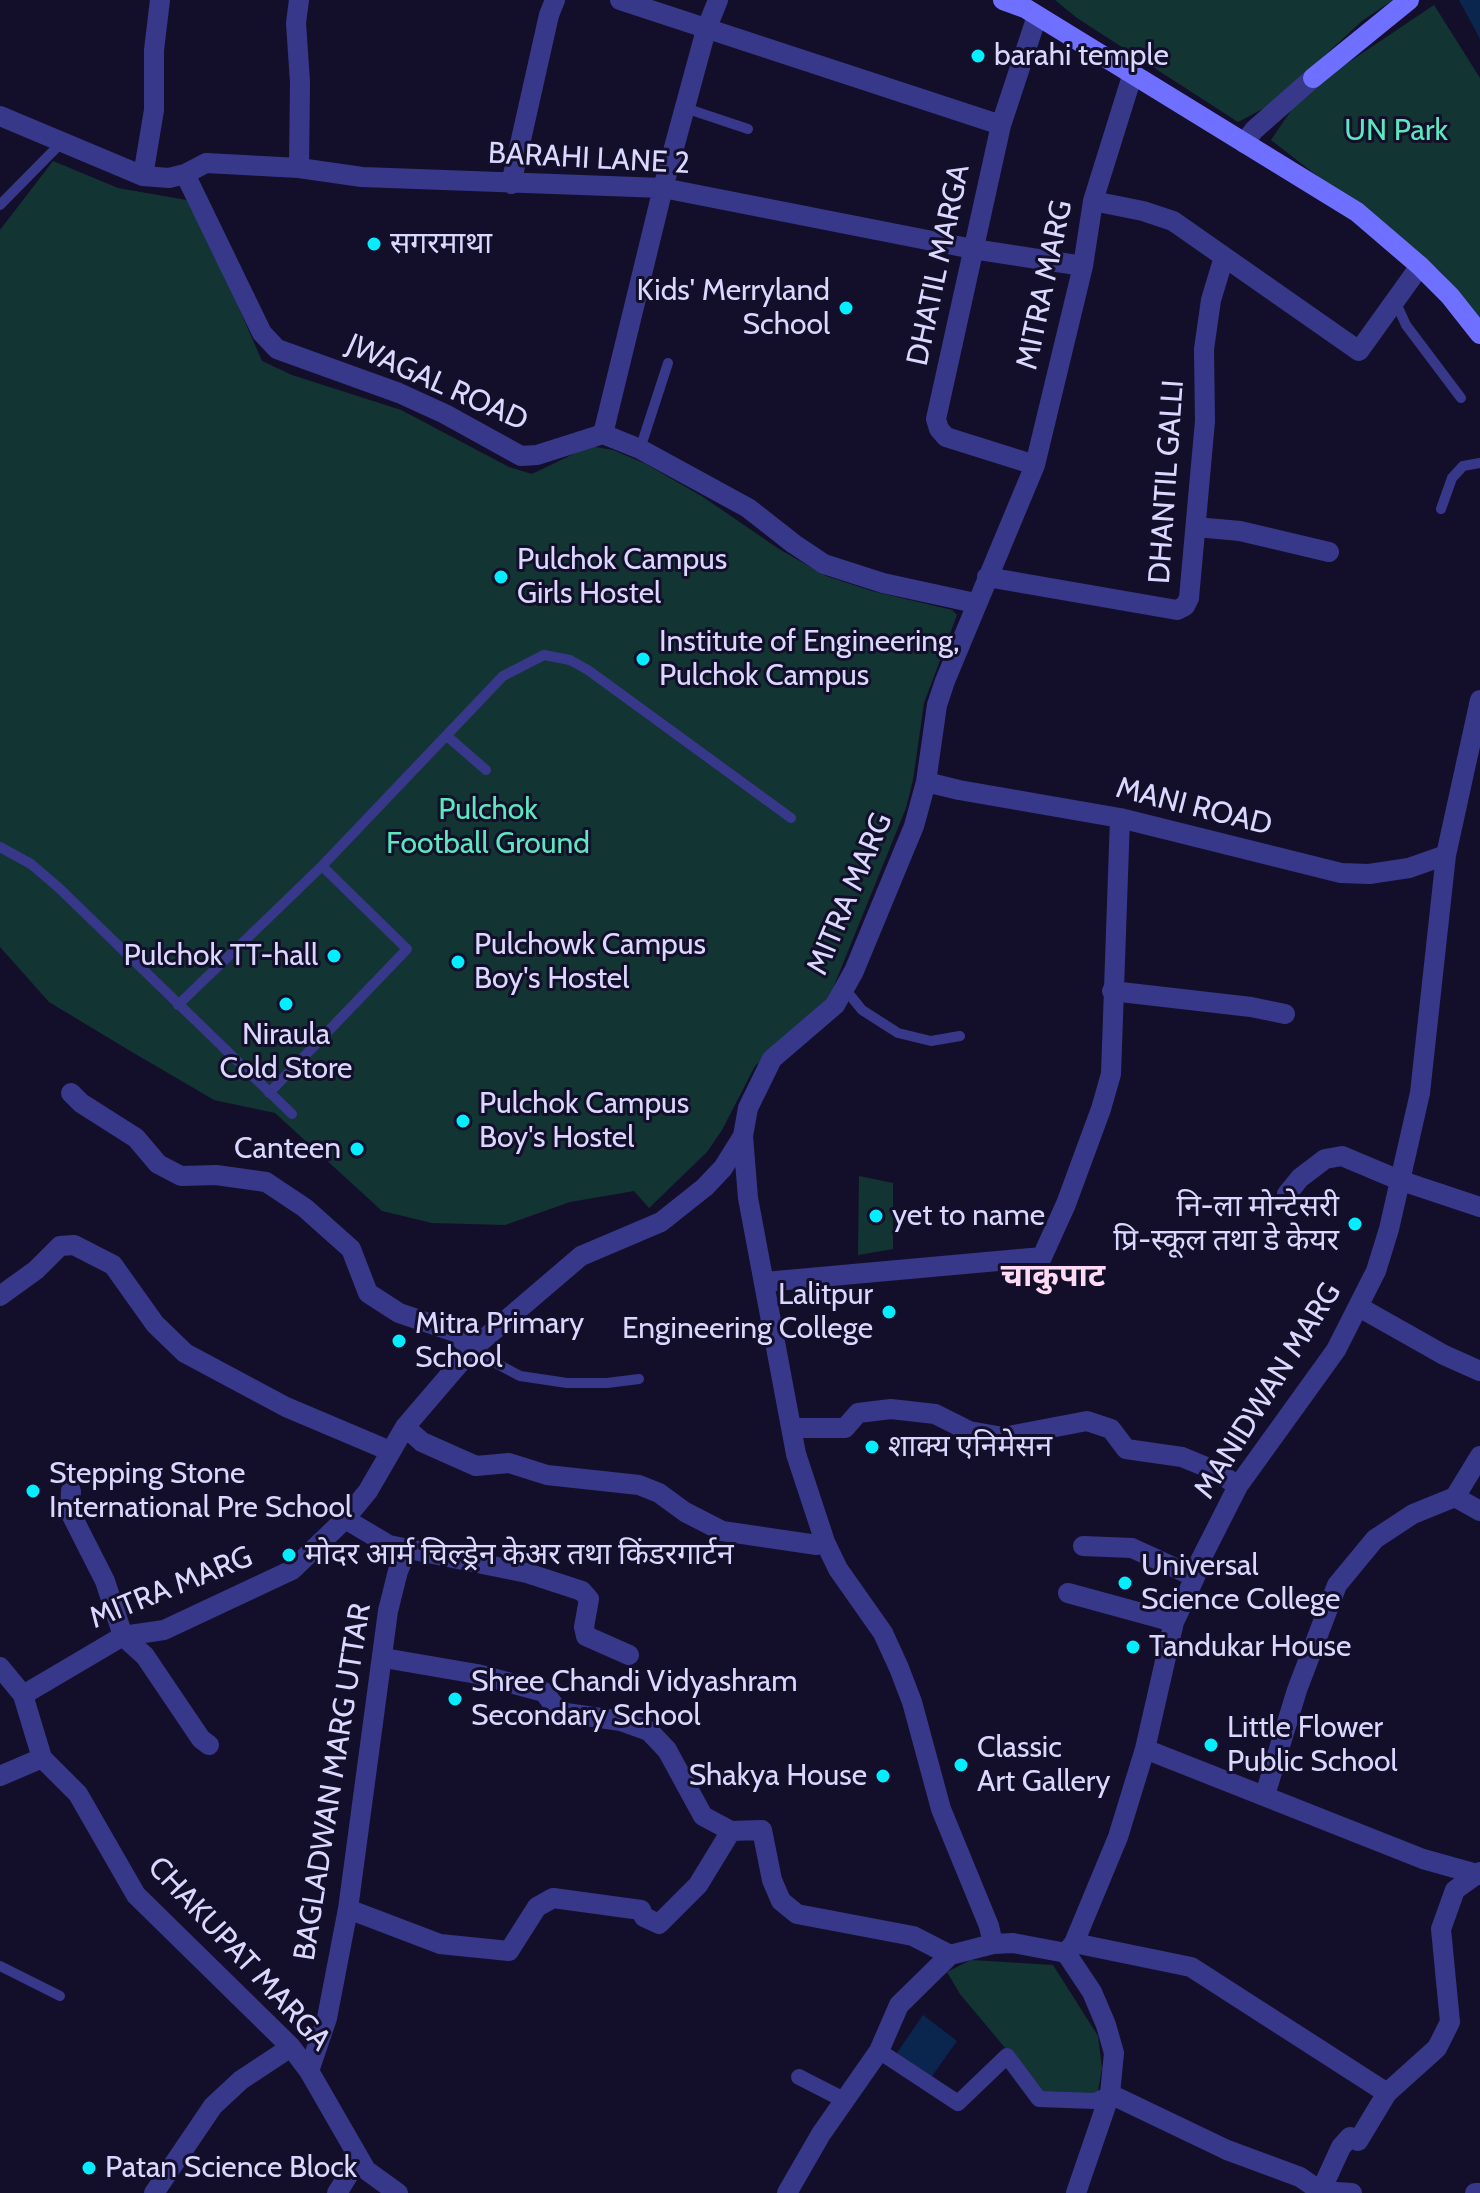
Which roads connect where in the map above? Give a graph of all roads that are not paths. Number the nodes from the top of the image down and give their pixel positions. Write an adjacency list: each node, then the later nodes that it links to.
1 (160, 0): 20 (street)
2 (299, 0): 18 (street)
3 (555, 0): 21 (street)
4 (620, 0): 9 (street)
5 (718, 0): 9 (street)
6 (1003, 0): 8 (main road)
7 (1409, 0): 11 (main road)
8 (1037, 16): 10 (main road); 14 (street, DHATIL MARGA)
9 (706, 30): 12 (street); 14 (street)
10 (1133, 73): 17 (main road); 23 (street, MITRA MARG)
11 (1313, 78): 17 (street)
12 (685, 108): 15 (lane); 22 (street)
13 (0, 116): 16 (street)
14 (1001, 125): 25 (street, DHATIL MARGA)
15 (748, 129)
16 (61, 143): 20 (street); 24 (lane)
17 (1244, 143): 28 (main road)
18 (299, 168): 19 (street, BARAHI LANE 2); 21 (street, BARAHI LANE 2)
19 (185, 174): 20 (street); 33 (street, JWAGAL ROAD)
20 (143, 176)
21 (511, 184): 22 (street, BARAHI LANE 2)
22 (663, 188): 25 (street, BARAHI LANE 2); 33 (street)
23 (1093, 201): 26 (street); 27 (street, MITRA MARG)
24 (0, 205)
25 (973, 249): 27 (street, BARAHI LANE 2); 36 (street, DHATIL MARGA)
26 (1224, 257): 29 (street); 38 (street, DHANTIL GALLI)
27 (1083, 266): 36 (street, MITRA MARG)
28 (1420, 266): 29 (street); 30 (main road)
29 (1396, 303): 32 (lane)
30 (1480, 334)
31 (668, 363): 34 (lane)
32 (1461, 398)
33 (603, 434): 34 (street)
34 (640, 449): 41 (street)
35 (1480, 463): 37 (lane)
36 (1035, 465): 40 (street, MITRA MARG)
37 (1441, 509)
38 (1196, 527): 39 (street); 40 (street, DHANTIL GALLI)
39 (1329, 552)
40 (987, 577): 41 (street, MITRA MARG)
41 (975, 603): 45 (street, MITRA MARG)
42 (1480, 700): 49 (street, MANIDWAN MARG)
43 (447, 736): 44 (lane); 46 (lane); 50 (lane)
44 (486, 770)
45 (926, 782): 47 (street, MANI ROAD); 51 (street, MITRA MARG)
46 (791, 818)
47 (1120, 818): 49 (street, MANI ROAD); 52 (street)
48 (0, 847): 53 (lane)
49 (1446, 855): 60 (street, MANIDWAN MARG)
50 (322, 866): 53 (lane); 57 (lane)
51 (845, 989): 55 (lane); 59 (street, MITRA MARG)
52 (1112, 991): 54 (street); 63 (street)
53 (178, 1005): 57 (lane)
54 (1285, 1014)
55 (960, 1036)
56 (71, 1093): 66 (street)
57 (269, 1093): 58 (lane)
58 (292, 1114)
59 (743, 1136): 63 (street); 66 (street, MITRA MARG)
60 (1399, 1180): 61 (street); 62 (street); 65 (street, MANIDWAN MARG)
61 (1287, 1194)
62 (1480, 1207)
63 (765, 1282): 70 (street)
64 (0, 1296): 71 (street)
65 (1359, 1307): 67 (street); 73 (street, MANIDWAN MARG)
66 (471, 1350): 68 (lane); 69 (street, MITRA MARG)
67 (1480, 1371)
68 (639, 1379)
69 (405, 1427): 71 (street, MITRA MARG); 78 (street)
70 (791, 1428): 73 (street); 78 (street)
71 (390, 1451): 77 (street, MITRA MARG)
72 (1480, 1456): 75 (street)
73 (1238, 1486): 81 (street, MANIDWAN MARG)
74 (71, 1491): 84 (street)
75 (1455, 1497): 76 (street); 93 (street)
76 (1480, 1511)
77 (345, 1519): 80 (street); 84 (street, MITRA MARG)
78 (825, 1542): 97 (street)
79 (1083, 1546): 81 (street)
80 (407, 1550): 85 (street); 86 (street, BAGLADWAN MARG UTTAR)
81 (1195, 1577): 83 (street, MANIDWAN MARG)
82 (1068, 1593): 83 (street)
83 (1174, 1622): 90 (street, MANIDWAN MARG)
84 (123, 1636): 88 (street, MITRA MARG); 89 (street)
85 (629, 1655)
86 (384, 1658): 94 (street); 96 (street, BAGLADWAN MARG UTTAR)
87 (0, 1667): 88 (street, CHAKUPAT MARGA)
88 (23, 1695): 91 (street, CHAKUPAT MARGA)
89 (209, 1745)
90 (1145, 1749): 93 (street); 98 (street, MANIDWAN MARG)
91 (42, 1758): 92 (street); 102 (street, CHAKUPAT MARGA)
92 (0, 1776)
93 (1265, 1795): 95 (street)
94 (731, 1831): 96 (street); 99 (street)
95 (1479, 1873): 106 (street)
96 (348, 1909): 104 (street, BAGLADWAN MARG UTTAR)
97 (993, 1944): 98 (street); 99 (street)
98 (1070, 1948): 106 (street); 107 (street)
99 (950, 1955): 103 (street)
100 (0, 1966): 101 (lane)
101 (60, 1996)
102 (291, 2047): 104 (street, CHAKUPAT MARGA); 111 (street)
103 (879, 2051): 107 (street); 108 (street)
104 (309, 2071): 109 (street, CHAKUPAT MARGA)
105 (799, 2077): 108 (street)
106 (1387, 2093): 110 (street)
107 (1110, 2094): 110 (street); 115 (street)
108 (844, 2100): 114 (street)
109 (359, 2158): 112 (street); 113 (street, CHAKUPAT MARGA)
110 (1320, 2192): 116 (street)
111 (154, 2193)
112 (337, 2193)
113 (398, 2193)
114 (787, 2193)
115 (1076, 2193)
116 (1352, 2193)

